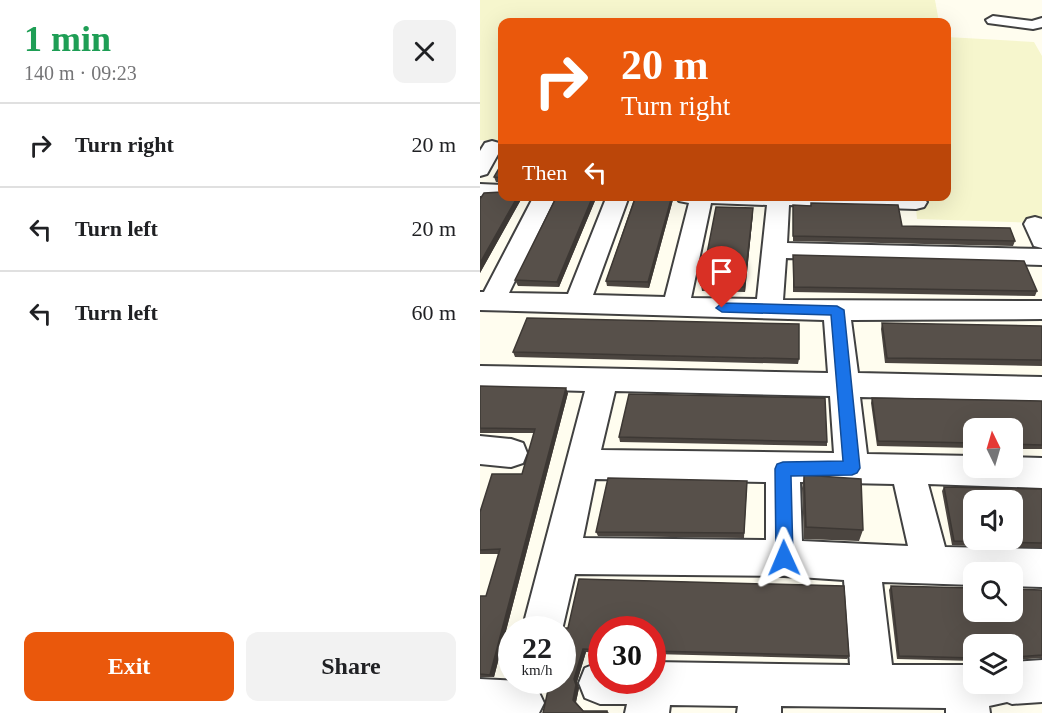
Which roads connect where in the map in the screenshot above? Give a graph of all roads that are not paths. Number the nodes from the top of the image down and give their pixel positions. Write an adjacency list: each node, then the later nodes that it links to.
1 (993, 20): 2 (street)
2 (1041, 27)
3 (491, 148): 4 (street)
4 (480, 170)
5 (480, 190): 6 (street)
6 (498, 191)
7 (542, 201): 15 (street)
8 (616, 201): 16 (street)
9 (700, 201): 17 (street)
10 (779, 201): 13 (street)
11 (882, 201): 12 (street)
12 (916, 202)
13 (774, 250): 14 (street); 18 (street)
14 (1042, 257)
15 (486, 301): 16 (street)
16 (577, 304): 17 (street)
17 (676, 306): 18 (street)
18 (768, 309): 20 (street)
19 (1042, 309): 20 (street)
20 (837, 310): 23 (street)
21 (480, 377): 22 (street)
22 (603, 379): 23 (street); 25 (street)
23 (844, 384): 24 (street); 26 (street)
24 (1042, 389)
25 (581, 464): 28 (street); 30 (street)
26 (852, 468): 27 (street); 28 (street)
27 (907, 468): 29 (street); 33 (street)
28 (783, 469): 31 (street)
29 (1042, 473)
30 (561, 556): 31 (street); 35 (street)
31 (784, 558): 32 (street)
32 (861, 563): 33 (street); 38 (street)
33 (931, 566): 34 (street)
34 (1042, 568)
35 (546, 616)
36 (1042, 681): 37 (street)
37 (1023, 682)
38 (873, 685): 39 (street); 43 (street)
39 (963, 693)
40 (634, 694): 42 (street)
41 (523, 699): 44 (street)
42 (649, 699): 43 (street)
43 (759, 699)
44 (480, 701)

